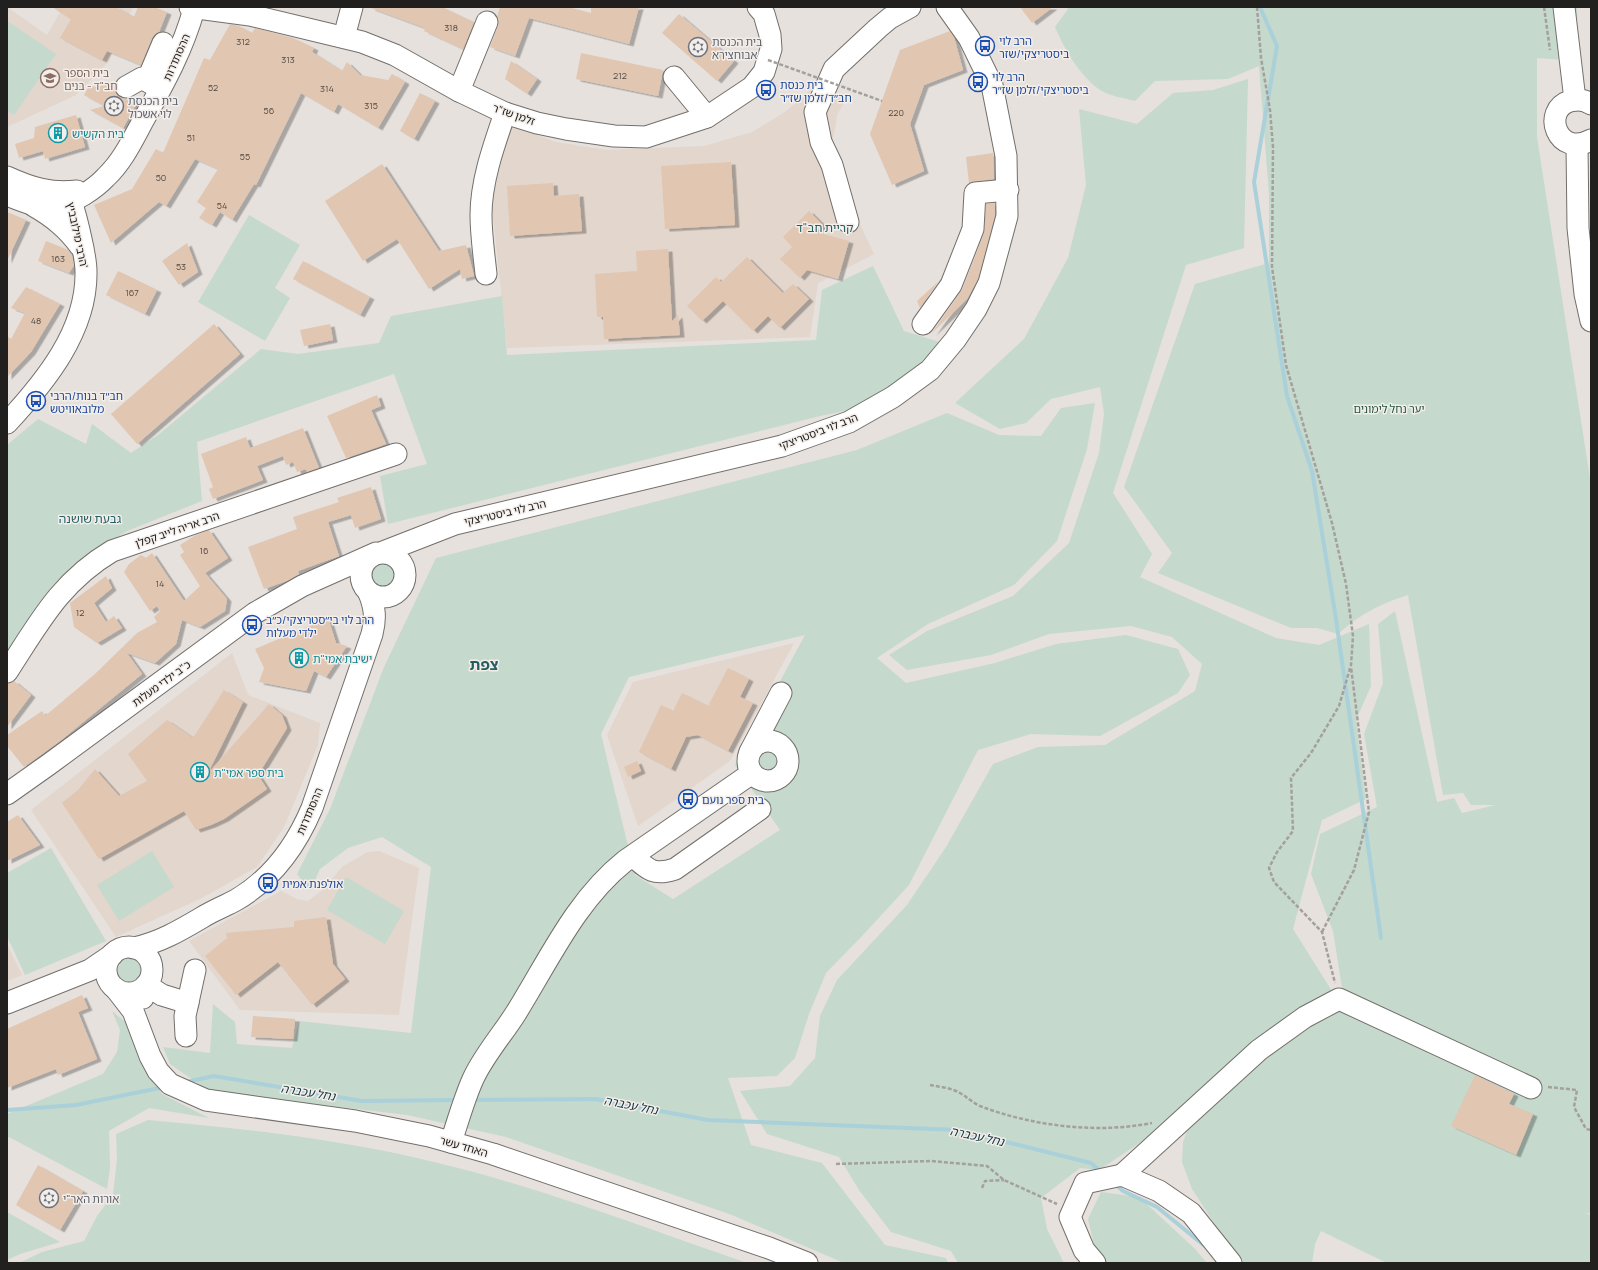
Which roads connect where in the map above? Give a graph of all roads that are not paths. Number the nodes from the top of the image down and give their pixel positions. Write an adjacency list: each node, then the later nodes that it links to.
1 (352, 7): 8 (street)
2 (758, 7): 16 (street, זלמן שז"ר)
3 (910, 7): 23 (street)
4 (947, 7): 19 (street, הרב לוי ביסטריצקי)
5 (1564, 7): 14 (street)
6 (192, 8): 8 (street, זלמן שז"ר); 11 (street, ההסתדרות)
7 (487, 22): 13 (street)
8 (344, 37): 13 (street, זלמן שז"ר)
9 (163, 43): 11 (street)
10 (674, 77): 16 (street)
11 (154, 85): 12 (street); 21 (street, ההסתדרות)
12 (126, 87)
13 (459, 91): 15 (street, זלמן שז"ר)
14 (1583, 102): 17 (street)
15 (505, 114): 16 (street, זלמן שז"ר); 25 (street)
16 (707, 117)
17 (1584, 143): 26 (street)
18 (7, 177): 21 (street)
19 (1008, 190): 27 (street); 30 (street, הרב לוי ביסטריצקי)
20 (7, 195): 22 (street)
21 (69, 196): 22 (street, ההסתדרות); 24 (street, הרבי מילובביץ')
22 (31, 204): 24 (street)
23 (848, 222)
24 (83, 250): 28 (street, הרבי מילובביץ')
25 (486, 274)
26 (1591, 321)
27 (924, 324)
28 (7, 423)
29 (396, 454): 36 (street, הרב אריה לייב קפלן)
30 (448, 526): 31 (street, הרב לוי ביסטריצקי); 33 (street, הרב לוי ביסטריצקי)
31 (379, 553): 32 (street, כ"ב ילדי מעלות); 33 (street); 34 (street)
32 (319, 580): 34 (street, כ"ב ילדי מעלות); 38 (street, כ"ב ילדי מעלות)
33 (401, 586): 34 (street, כ"ב ילדי מעלות); 35 (street, ההסתדרות)
34 (365, 587): 35 (street, ההסתדרות)
35 (369, 642): 41 (street, ההסתדרות)
36 (7, 672)
37 (781, 693): 40 (street)
38 (7, 794)
39 (760, 809): 40 (street)
40 (633, 856): 53 (street)
41 (182, 930): 42 (street, ההסתדרות); 45 (street, ההסתדרות)
42 (134, 948): 43 (street); 45 (street)
43 (112, 955): 46 (street); 47 (street)
44 (196, 970): 49 (street)
45 (149, 977): 47 (street); 49 (street); 50 (street, האחד עשר)
46 (64, 980): 47 (street); 48 (street)
47 (114, 987): 50 (street, האחד עשר)
48 (7, 1003)
49 (188, 1003): 51 (street)
50 (141, 1032): 53 (street, האחד עשר)
51 (186, 1036)
52 (1531, 1088): 54 (street)
53 (451, 1142): 55 (street, האחד עשר)
54 (1115, 1177): 56 (street); 57 (street)
55 (807, 1263)
56 (1095, 1263)
57 (1231, 1263)

